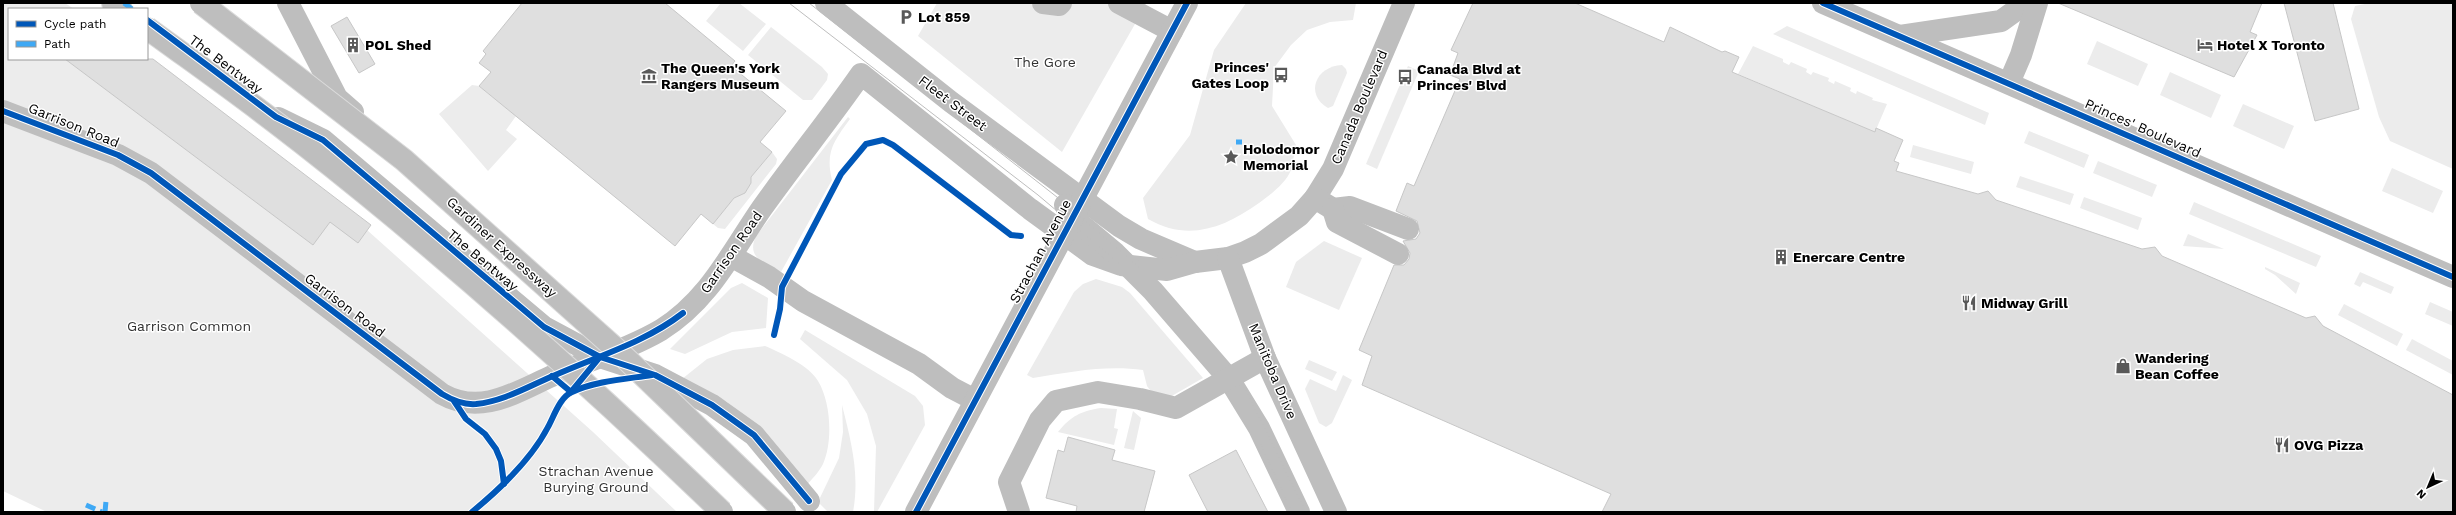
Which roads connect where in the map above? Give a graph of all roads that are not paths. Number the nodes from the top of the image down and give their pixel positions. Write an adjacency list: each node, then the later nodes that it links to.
1 (201, 3): 37 (main road, Gardiner Expressway, bridge)
2 (288, 3): 30 (main road)
3 (826, 3): 18 (main road, Fleet Street)
4 (1043, 3): 5 (main road)
5 (1061, 3)
6 (1119, 3): 14 (main road)
7 (1187, 3): 14 (main road, Strachan Avenue)
8 (1404, 3): 20 (main road, Canada Boulevard)
9 (1823, 3): 15 (main road, Princes' Boulevard)
10 (2026, 3): 15 (main road)
11 (2037, 3): 16 (main road)
12 (148, 21): 31 (main road, The Bentway)
13 (148, 29): 36 (main road, bridge)
14 (1172, 31): 19 (main road, Strachan Avenue)
15 (1900, 36): 16 (main road, Princes' Boulevard)
16 (2009, 83): 29 (main road, Princes' Boulevard)
17 (3, 111): 31 (main road, Garrison Road)
18 (1050, 175): 19 (main road, Fleet Street); 22 (main road)
19 (1083, 198): 22 (main road, Strachan Avenue); 27 (main road)
20 (1315, 198): 21 (main road); 26 (main road, Canada Boulevard)
21 (1333, 209): 23 (main road); 24 (main road)
22 (1068, 226): 25 (main road, Garrison Road); 28 (main road); 34 (main road, Strachan Avenue)
23 (1408, 230)
24 (1398, 254)
25 (731, 256): 30 (main road, Garrison Road); 34 (main road)
26 (1228, 258): 27 (main road); 32 (main road, Manitoba Drive)
27 (1195, 262): 28 (main road)
28 (1129, 267): 33 (main road)
29 (2453, 277)
30 (633, 343): 31 (main road, Garrison Road)
31 (600, 357): 35 (main road, The Bentway)
32 (1265, 358): 33 (main road); 41 (main road, Manitoba Drive)
33 (1230, 379): 39 (main road); 40 (main road)
34 (975, 400): 38 (main road, Strachan Avenue)
35 (809, 500)
36 (722, 512)
37 (785, 512)
38 (916, 512)
39 (1019, 512)
40 (1299, 512)
41 (1336, 512)

